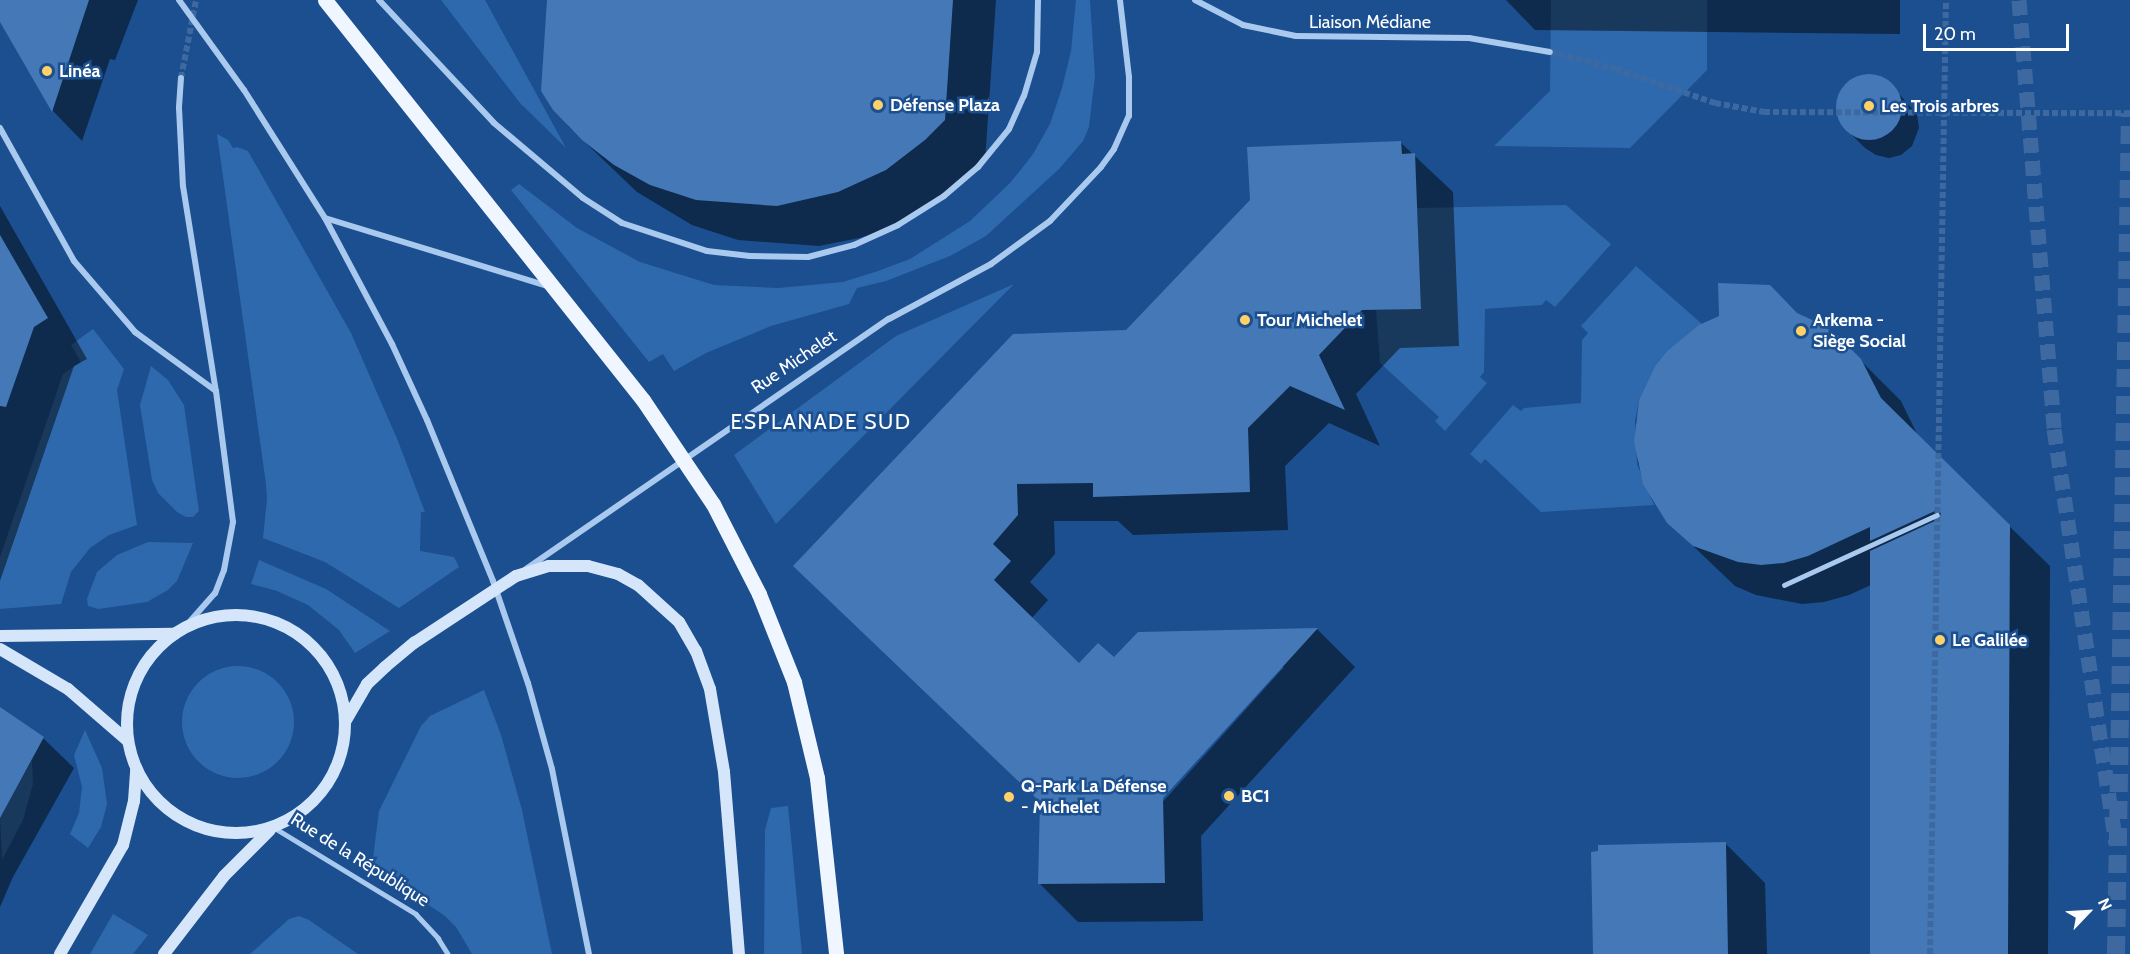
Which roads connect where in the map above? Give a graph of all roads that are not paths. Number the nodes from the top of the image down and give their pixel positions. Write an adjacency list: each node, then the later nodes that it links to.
1 (179, 0): 10 (street)
2 (325, 0): 11 (main road)
3 (379, 0): 4 (street)
4 (1038, 0)
5 (1120, 0): 14 (street, Rue Michelet)
6 (1195, 0): 7 (street, Liaison Médiane)
7 (1550, 52)
8 (181, 78): 12 (street)
9 (0, 128): 12 (street)
10 (325, 218): 11 (street); 26 (street)
11 (554, 288): 28 (main road)
12 (216, 391): 16 (street)
13 (1937, 515): 15 (lane)
14 (516, 576): 19 (main road, Rue Michelet); 27 (main road)
15 (1784, 585)
16 (180, 631): 17 (main road); 19 (main road); 20 (main road)
17 (0, 636)
18 (0, 649): 20 (main road)
19 (345, 722): 22 (main road)
20 (128, 741): 21 (main road)
21 (136, 768): 22 (main road); 23 (main road)
22 (273, 827): 24 (main road); 25 (lane, Rue de la République)
23 (60, 954)
24 (164, 954)
25 (448, 954)
26 (589, 954)
27 (739, 954)
28 (836, 954)

